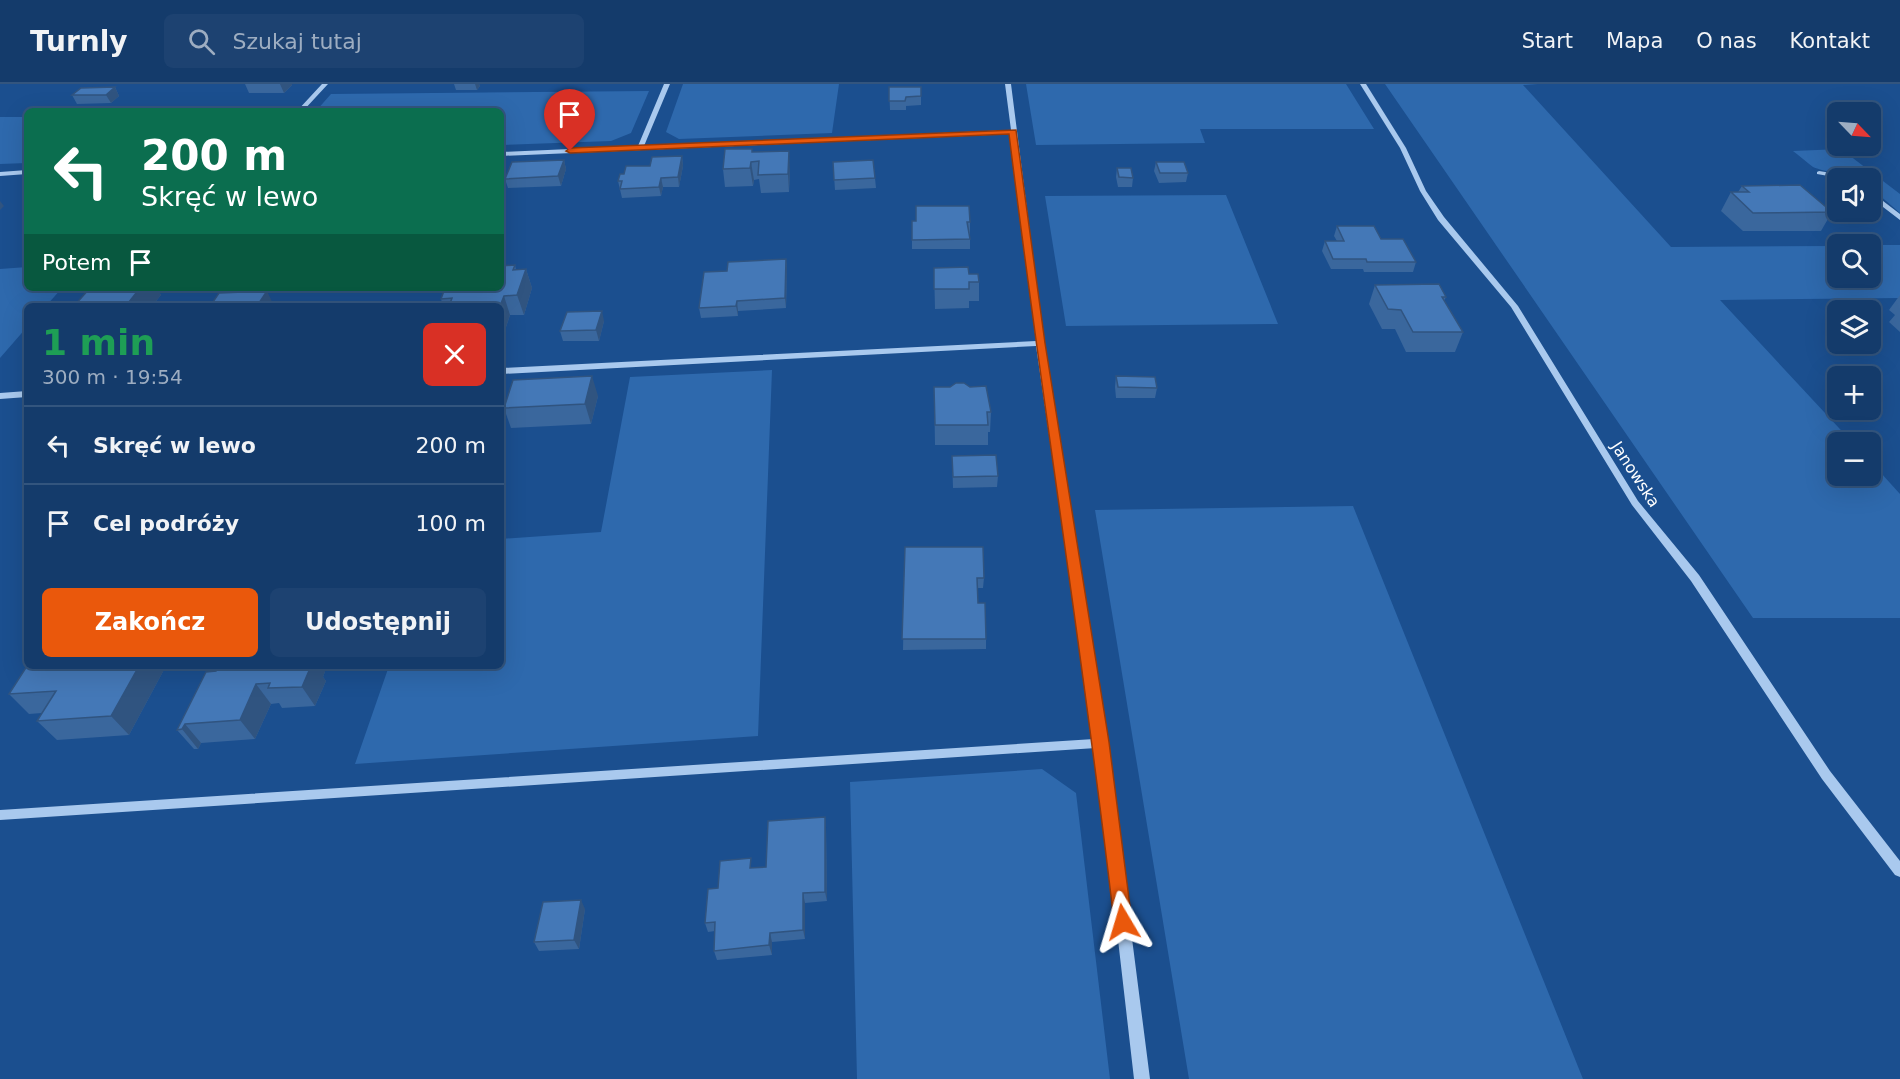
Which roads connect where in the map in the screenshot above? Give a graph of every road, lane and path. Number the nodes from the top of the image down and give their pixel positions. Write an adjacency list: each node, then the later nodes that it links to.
1 (325, 84): 5 (street)
2 (666, 84): 7 (street)
3 (1008, 84): 6 (street)
4 (1363, 84): 21 (street, Janowska)
5 (303, 108)
6 (1013, 132): 7 (street); 15 (street)
7 (640, 148): 8 (street)
8 (504, 154)
9 (24, 172): 11 (street)
10 (1819, 173): 12 (street)
11 (0, 174)
12 (1827, 174)
13 (1881, 202): 14 (street)
14 (1900, 218)
15 (1040, 343): 16 (street); 19 (street)
16 (504, 371)
17 (24, 394): 18 (street)
18 (0, 396)
19 (1101, 742): 20 (street); 22 (street)
20 (0, 815)
21 (1900, 871)
22 (1142, 1079)

